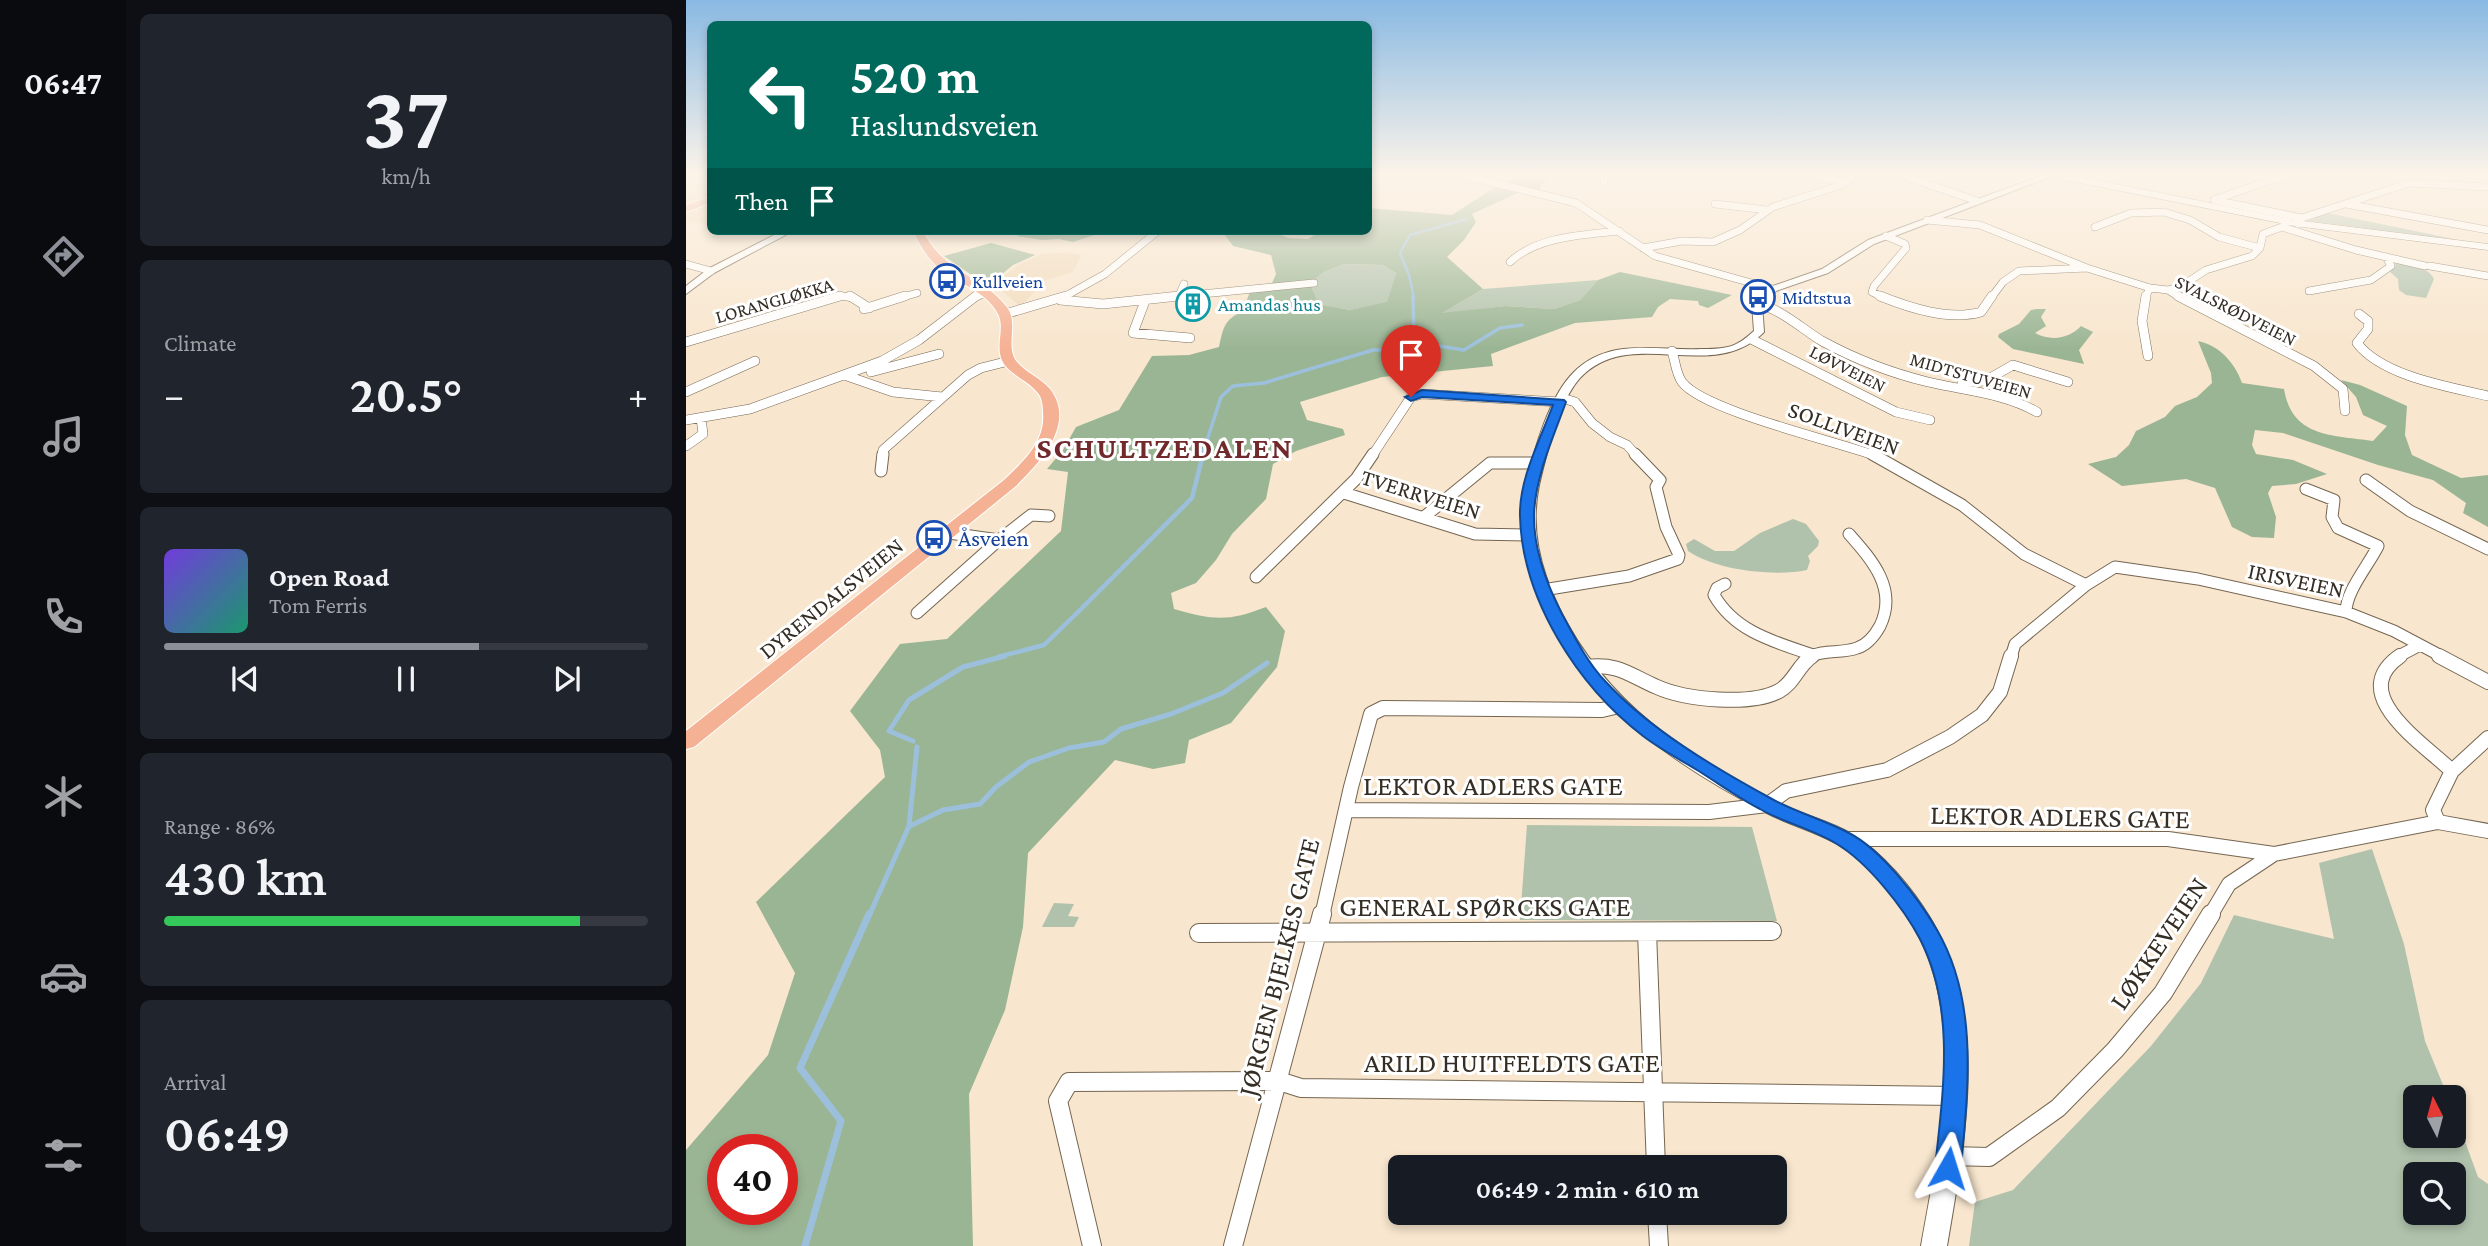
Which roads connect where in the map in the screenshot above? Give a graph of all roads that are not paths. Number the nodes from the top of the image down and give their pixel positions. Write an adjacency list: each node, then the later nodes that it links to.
1 (1611, 232): 18 (street)
2 (1621, 232): 15 (street)
3 (1735, 232): 15 (street)
4 (1895, 232): 13 (street)
5 (1998, 232): 20 (street, SVALSRØDVEIEN)
6 (2211, 232): 16 (street)
7 (2268, 232): 16 (street)
8 (2318, 232): 17 (street)
9 (2367, 232): 14 (main road)
10 (781, 235): 21 (street)
11 (920, 235): 31 (main road)
12 (1153, 235): 33 (street)
13 (1886, 236): 20 (street); 26 (street)
14 (2488, 247)
15 (1643, 248): 26 (street)
16 (2260, 248): 27 (street)
17 (2386, 257): 22 (street); 29 (street)
18 (1510, 262)
19 (686, 264): 21 (street)
20 (2088, 268): 25 (street, SVALSRØDVEIEN)
21 (711, 271): 28 (street)
22 (2488, 276)
23 (1314, 283): 32 (street)
24 (1184, 284): 32 (street)
25 (2150, 288): 27 (street, SVALSRØDVEIEN); 43 (street)
26 (1773, 289): 35 (street)
27 (2168, 290): 53 (street, SVALSRØDVEIEN)
28 (686, 291)
29 (2309, 291)
30 (917, 293): 40 (street, LORANGLØKKA)
31 (985, 293): 36 (main road); 47 (street)
32 (1178, 298): 34 (street)
33 (1060, 300): 34 (street); 36 (street)
34 (1144, 301): 38 (street)
35 (1757, 304): 39 (street); 46 (street, MIDTSTUVEIEN)
36 (1006, 314): 45 (main road)
37 (2359, 314): 50 (street)
38 (1190, 338)
39 (1753, 340): 41 (street); 57 (street, LØVVEIEN)
40 (686, 342)
41 (1672, 351): 52 (street); 73 (street, SOLLIVEIEN)
42 (939, 354): 47 (street)
43 (2148, 356)
44 (755, 361): 49 (street)
45 (1009, 361): 51 (street); 66 (main road, DYRENDALSVEIEN)
46 (1896, 371): 48 (street, MIDTSTUVEIEN); 54 (street, MIDTSTUVEIEN)
47 (847, 376): 51 (street); 55 (street)
48 (2068, 383)
49 (686, 392)
50 (2488, 396)
51 (942, 397): 60 (street)
52 (1561, 400): 59 (street); 63 (street); 74 (street)
53 (2345, 411)
54 (2037, 412)
55 (701, 418): 56 (street); 58 (street)
56 (686, 420)
57 (1930, 420)
58 (686, 446)
59 (1537, 463): 65 (street); 68 (street)
60 (881, 471)
61 (2366, 480): 70 (street)
62 (2306, 489): 75 (street)
63 (1344, 493): 65 (street, TVERRVEIEN); 71 (street)
64 (1049, 516): 69 (street)
65 (1424, 517): 68 (street, TVERRVEIEN)
66 (949, 533): 69 (street); 84 (main road, DYRENDALSVEIEN)
67 (1849, 534): 78 (street)
68 (1528, 536): 74 (street)
69 (999, 540): 76 (street)
70 (2488, 549)
71 (1256, 577)
72 (1725, 584): 78 (street)
73 (2086, 585): 75 (street, IRISVEIEN); 86 (street, IRISVEIEN)
74 (1543, 590): 79 (street)
75 (2346, 612): 77 (street, IRISVEIEN)
76 (916, 613)
77 (2420, 645): 80 (street, IRISVEIEN); 85 (street)
78 (1813, 655): 79 (street)
79 (1586, 667): 81 (street)
80 (2488, 682)
81 (1619, 706): 82 (street); 86 (street)
82 (1384, 708): 87 (street, JØRGEN BJELKES GATE)
83 (2488, 738): 85 (street)
84 (686, 742)
85 (2452, 771): 88 (street)
86 (1766, 805): 87 (street, LEKTOR ADLERS GATE); 90 (street)
87 (1346, 810): 95 (street, JØRGEN BJELKES GATE)
88 (2438, 822): 89 (street, LØKKEVEIEN); 91 (street, LØKKEVEIEN)
89 (2488, 831)
90 (1845, 839): 91 (street, LEKTOR ADLERS GATE); 98 (street)
91 (2274, 854): 100 (street, LØKKEVEIEN)
92 (1772, 931): 93 (street, GENERAL SPØRCKS GATE)
93 (1647, 932): 95 (street, GENERAL SPØRCKS GATE); 97 (street)
94 (1199, 933): 95 (street, GENERAL SPØRCKS GATE)
95 (1318, 933): 96 (street, JØRGEN BJELKES GATE)
96 (1279, 1081): 97 (street, ARILD HUITFELDTS GATE); 102 (street, ARILD HUITFELDTS GATE); 103 (street, JØRGEN BJELKES GATE)
97 (1654, 1091): 98 (street, ARILD HUITFELDTS GATE); 99 (street)
98 (1955, 1096): 100 (street)
99 (1656, 1155)
100 (1949, 1156): 105 (street)
101 (1657, 1225): 104 (street)
102 (1092, 1246)
103 (1233, 1246)
104 (1658, 1246)
105 (1934, 1246)

